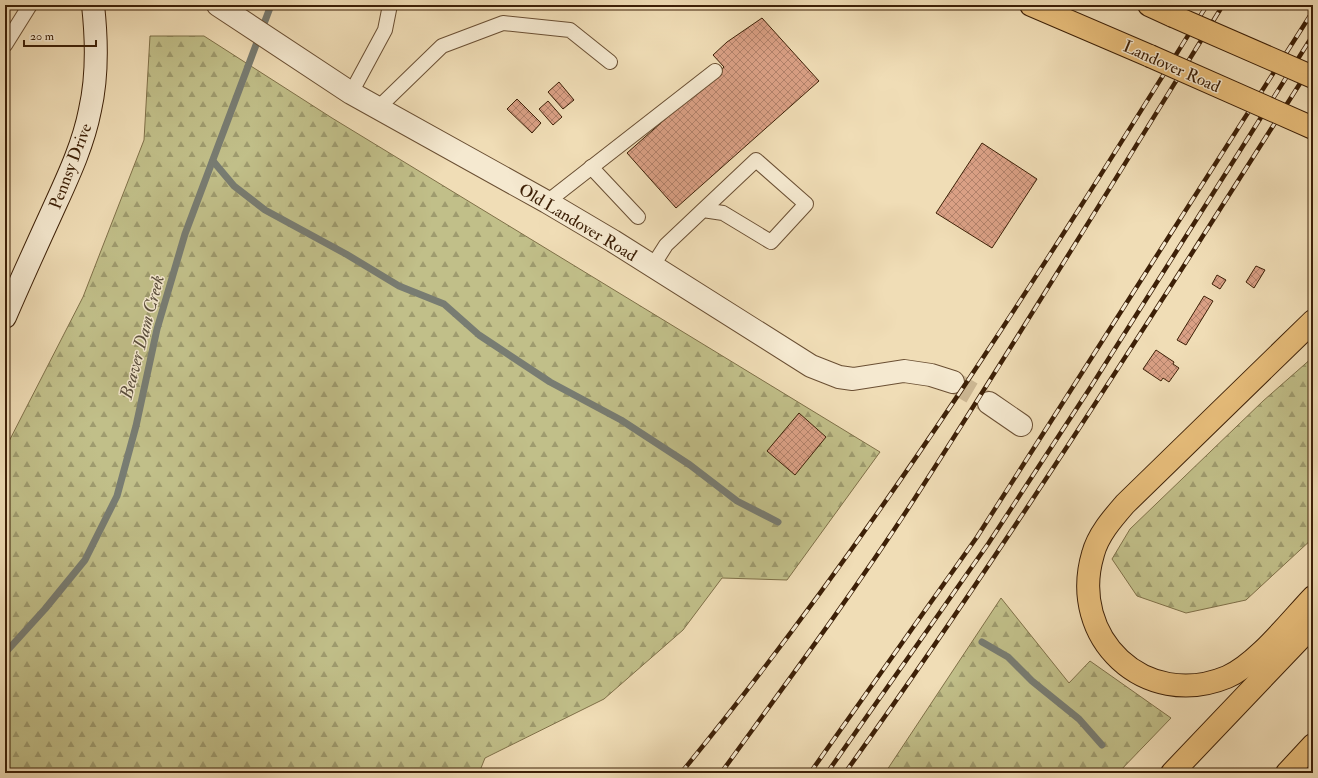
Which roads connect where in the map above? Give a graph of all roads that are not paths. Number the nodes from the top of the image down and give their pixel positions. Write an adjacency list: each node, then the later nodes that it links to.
1 (30, 5): 7 (lane)
2 (93, 5): 19 (street, Pennsy Drive)
3 (390, 5): 11 (lane)
4 (1032, 5): 13 (main road, Landover Road, bridge)
5 (1149, 5): 10 (main road, bridge)
6 (222, 8): 11 (street, Old Landover Road)
7 (5, 46)
8 (610, 62): 12 (lane)
9 (715, 71): 14 (lane)
10 (1313, 77)
11 (351, 93): 12 (street, Old Landover Road)
12 (377, 109): 15 (street, Old Landover Road)
13 (1313, 128)
14 (591, 167): 15 (lane); 17 (lane)
15 (547, 202): 18 (street, Old Landover Road)
16 (703, 210): 16 (lane); 18 (lane)
17 (638, 217)
18 (652, 267): 21 (street, Old Landover Road)
19 (6, 312)
20 (1313, 320): 24 (main road)
21 (953, 382)
22 (989, 403): 23 (street)
23 (1021, 425)
24 (1313, 597)
25 (1313, 625): 27 (main road)
26 (1313, 745): 28 (main road)
27 (1172, 773)
28 (1286, 773)

